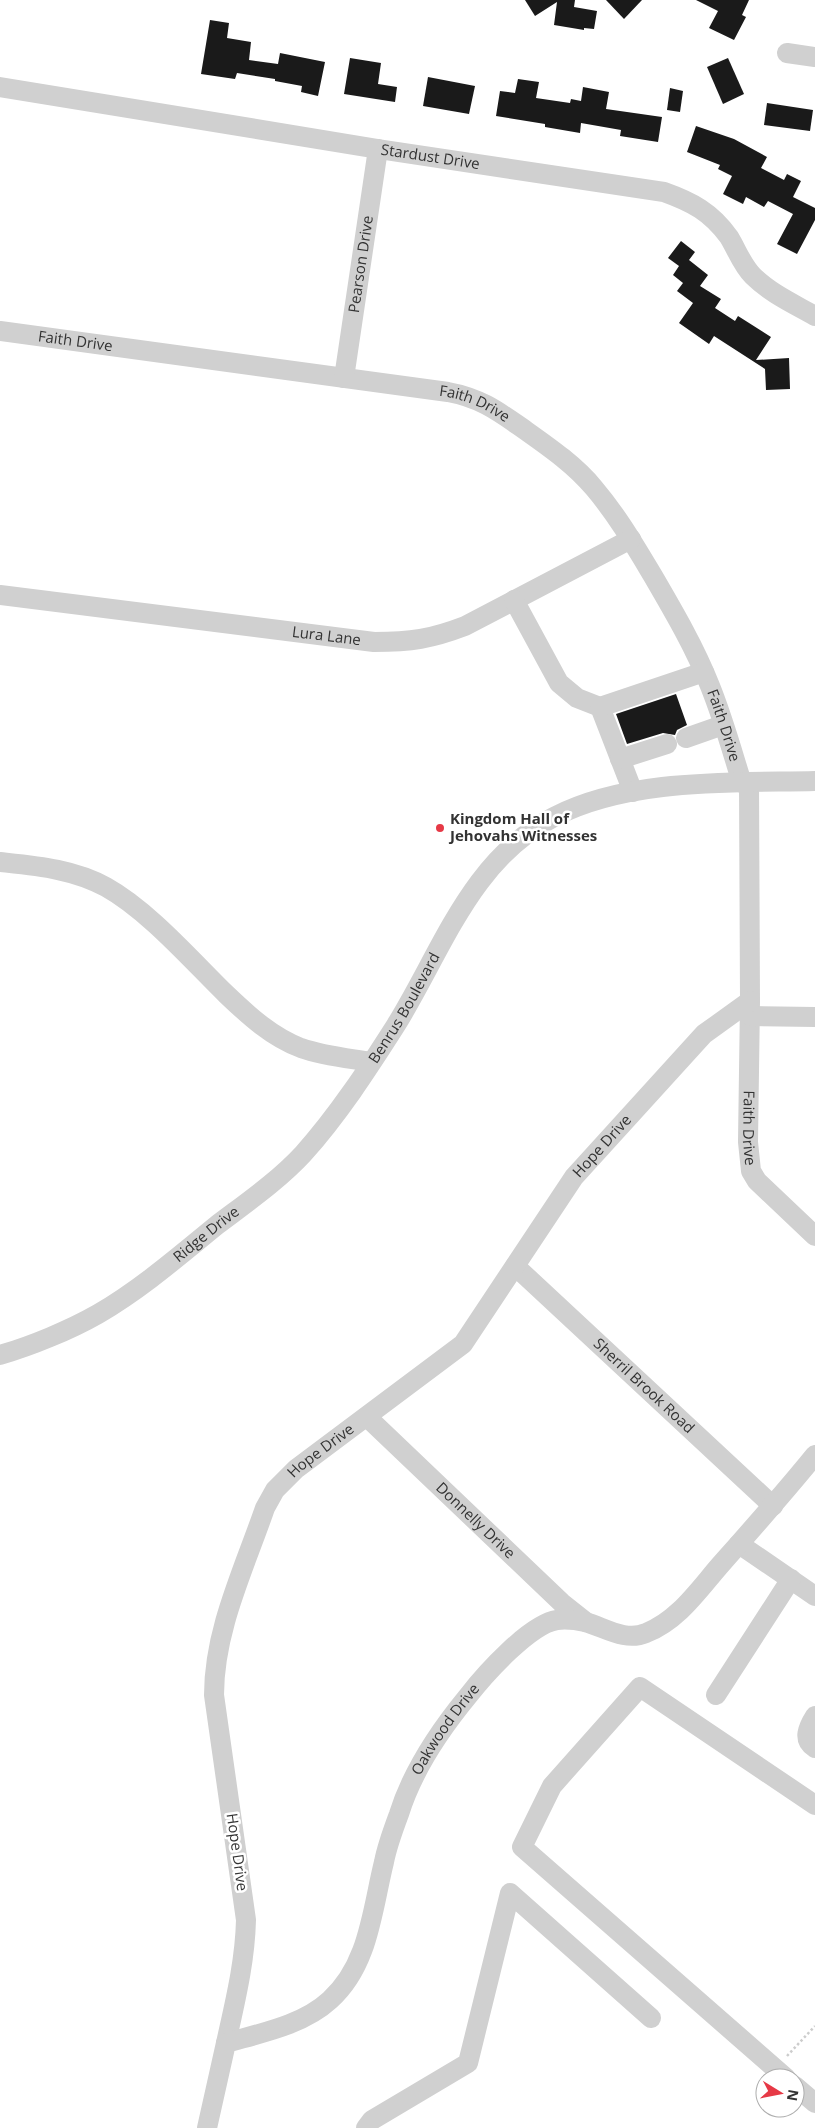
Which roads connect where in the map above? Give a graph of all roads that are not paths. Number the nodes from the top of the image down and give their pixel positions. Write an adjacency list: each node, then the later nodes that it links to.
1 (788, 53): 2 (street)
2 (815, 57)
3 (0, 87): 4 (street, Stardust Drive)
4 (378, 149): 5 (street, Stardust Drive); 7 (street, Pearson Drive)
5 (815, 316)
6 (0, 331): 7 (street, Faith Drive)
7 (344, 378): 8 (street, Faith Drive)
8 (631, 539): 10 (street, Lura Lane); 11 (street, Faith Drive)
9 (0, 595): 10 (street, Lura Lane)
10 (514, 600): 12 (street)
11 (704, 672): 12 (street); 13 (street, Faith Drive)
12 (600, 707): 16 (street)
13 (723, 725): 14 (street); 18 (street, Faith Drive)
14 (686, 738)
15 (667, 744): 16 (street)
16 (620, 759): 19 (street)
17 (815, 781): 18 (street, Benrus Boulevard)
18 (746, 783): 19 (street, Benrus Boulevard); 21 (street, Faith Drive)
19 (633, 792): 23 (street, Benrus Boulevard)
20 (0, 862): 23 (street, Benrus Boulevard)
21 (750, 1008): 22 (street); 24 (street, Faith Drive); 25 (street, Hope Drive)
22 (815, 1017)
23 (371, 1062): 26 (street, Ridge Drive)
24 (815, 1236)
25 (516, 1266): 27 (street, Hope Drive); 29 (street, Sherril Brook Road)
26 (0, 1355)
27 (367, 1417): 33 (street, Donnelly Drive); 39 (street, Hope Drive)
28 (815, 1456): 29 (street, Oakwood Drive)
29 (773, 1506): 30 (street, Oakwood Drive)
30 (739, 1544): 31 (street); 33 (street, Oakwood Drive)
31 (791, 1580): 32 (street); 34 (street)
32 (815, 1596)
33 (586, 1622): 39 (street, Oakwood Drive)
34 (716, 1695)
35 (815, 1716): 36 (street)
36 (815, 1748)
37 (815, 1805): 40 (street)
38 (651, 2018): 44 (street)
39 (226, 2043): 43 (street)
40 (774, 2068)
41 (805, 2095): 42 (street)
42 (815, 2104)
43 (207, 2128)
44 (366, 2128)

